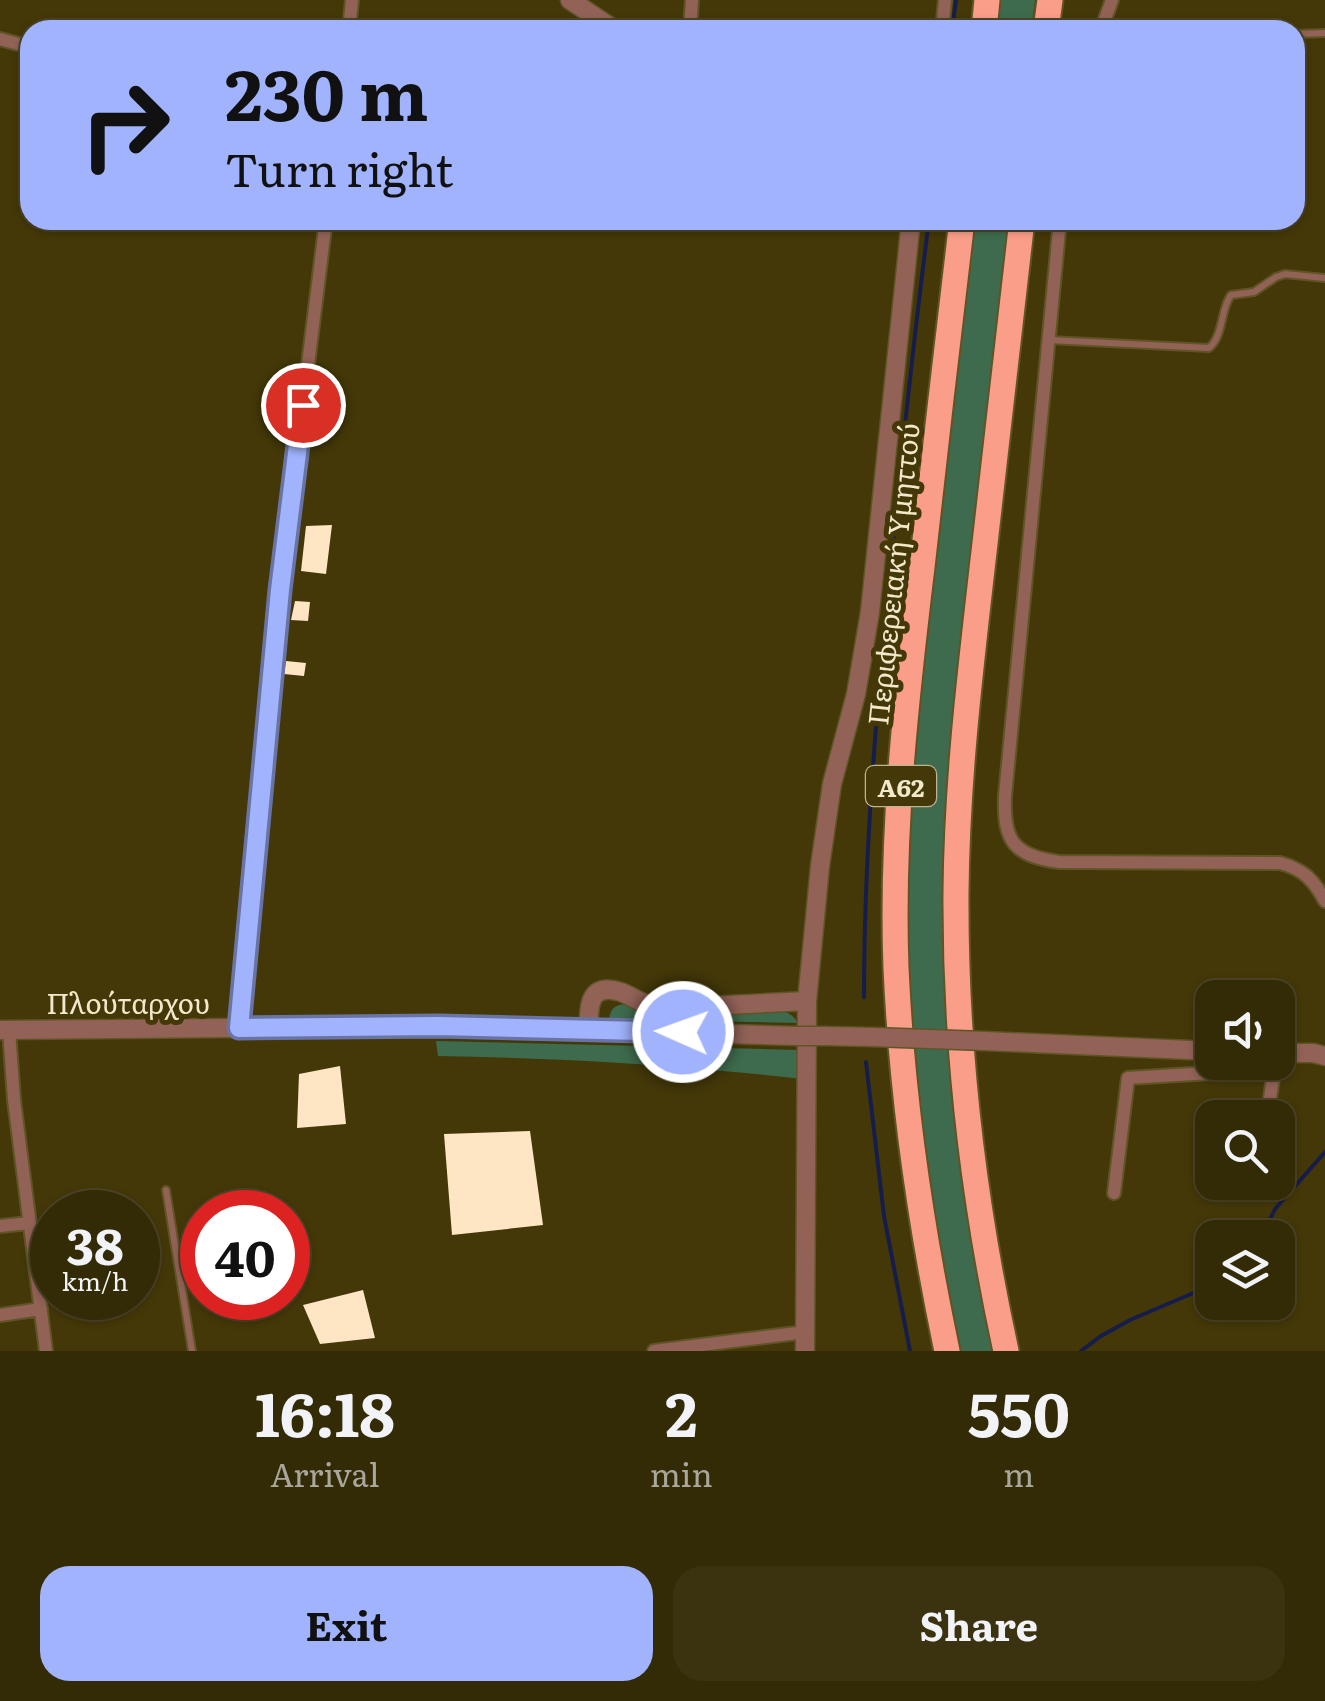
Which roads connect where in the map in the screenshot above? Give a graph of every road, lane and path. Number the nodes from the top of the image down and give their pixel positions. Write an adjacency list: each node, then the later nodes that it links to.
1 (570, 0): 2 (street)
2 (599, 20)
3 (325, 230): 12 (street)
4 (910, 230): 11 (street)
5 (961, 230): 31 (highway, Περιφερειακή Υμηττού / Α62)
6 (1021, 230): 32 (highway, Α62)
7 (1059, 230): 9 (street)
8 (1325, 278): 9 (lane)
9 (1048, 340): 10 (street)
10 (1325, 902)
11 (807, 1001): 14 (street); 27 (street)
12 (239, 1028): 13 (street, Πλούταρχου); 14 (street, Πλούταρχου)
13 (4, 1030): 21 (street)
14 (590, 1030): 15 (street, Πλούταρχου, bridge)
15 (1195, 1050)
16 (1321, 1052): 17 (street)
17 (1295, 1058)
18 (1195, 1071): 20 (street)
19 (166, 1190): 29 (lane)
20 (1114, 1193)
21 (29, 1222): 22 (street); 23 (street)
22 (0, 1226)
23 (30, 1229)
24 (30, 1311): 25 (street)
25 (0, 1315)
26 (42, 1320): 28 (street)
27 (805, 1341): 30 (street)
28 (46, 1351)
29 (192, 1351)
30 (654, 1351)
31 (948, 1351)
32 (1006, 1351)

